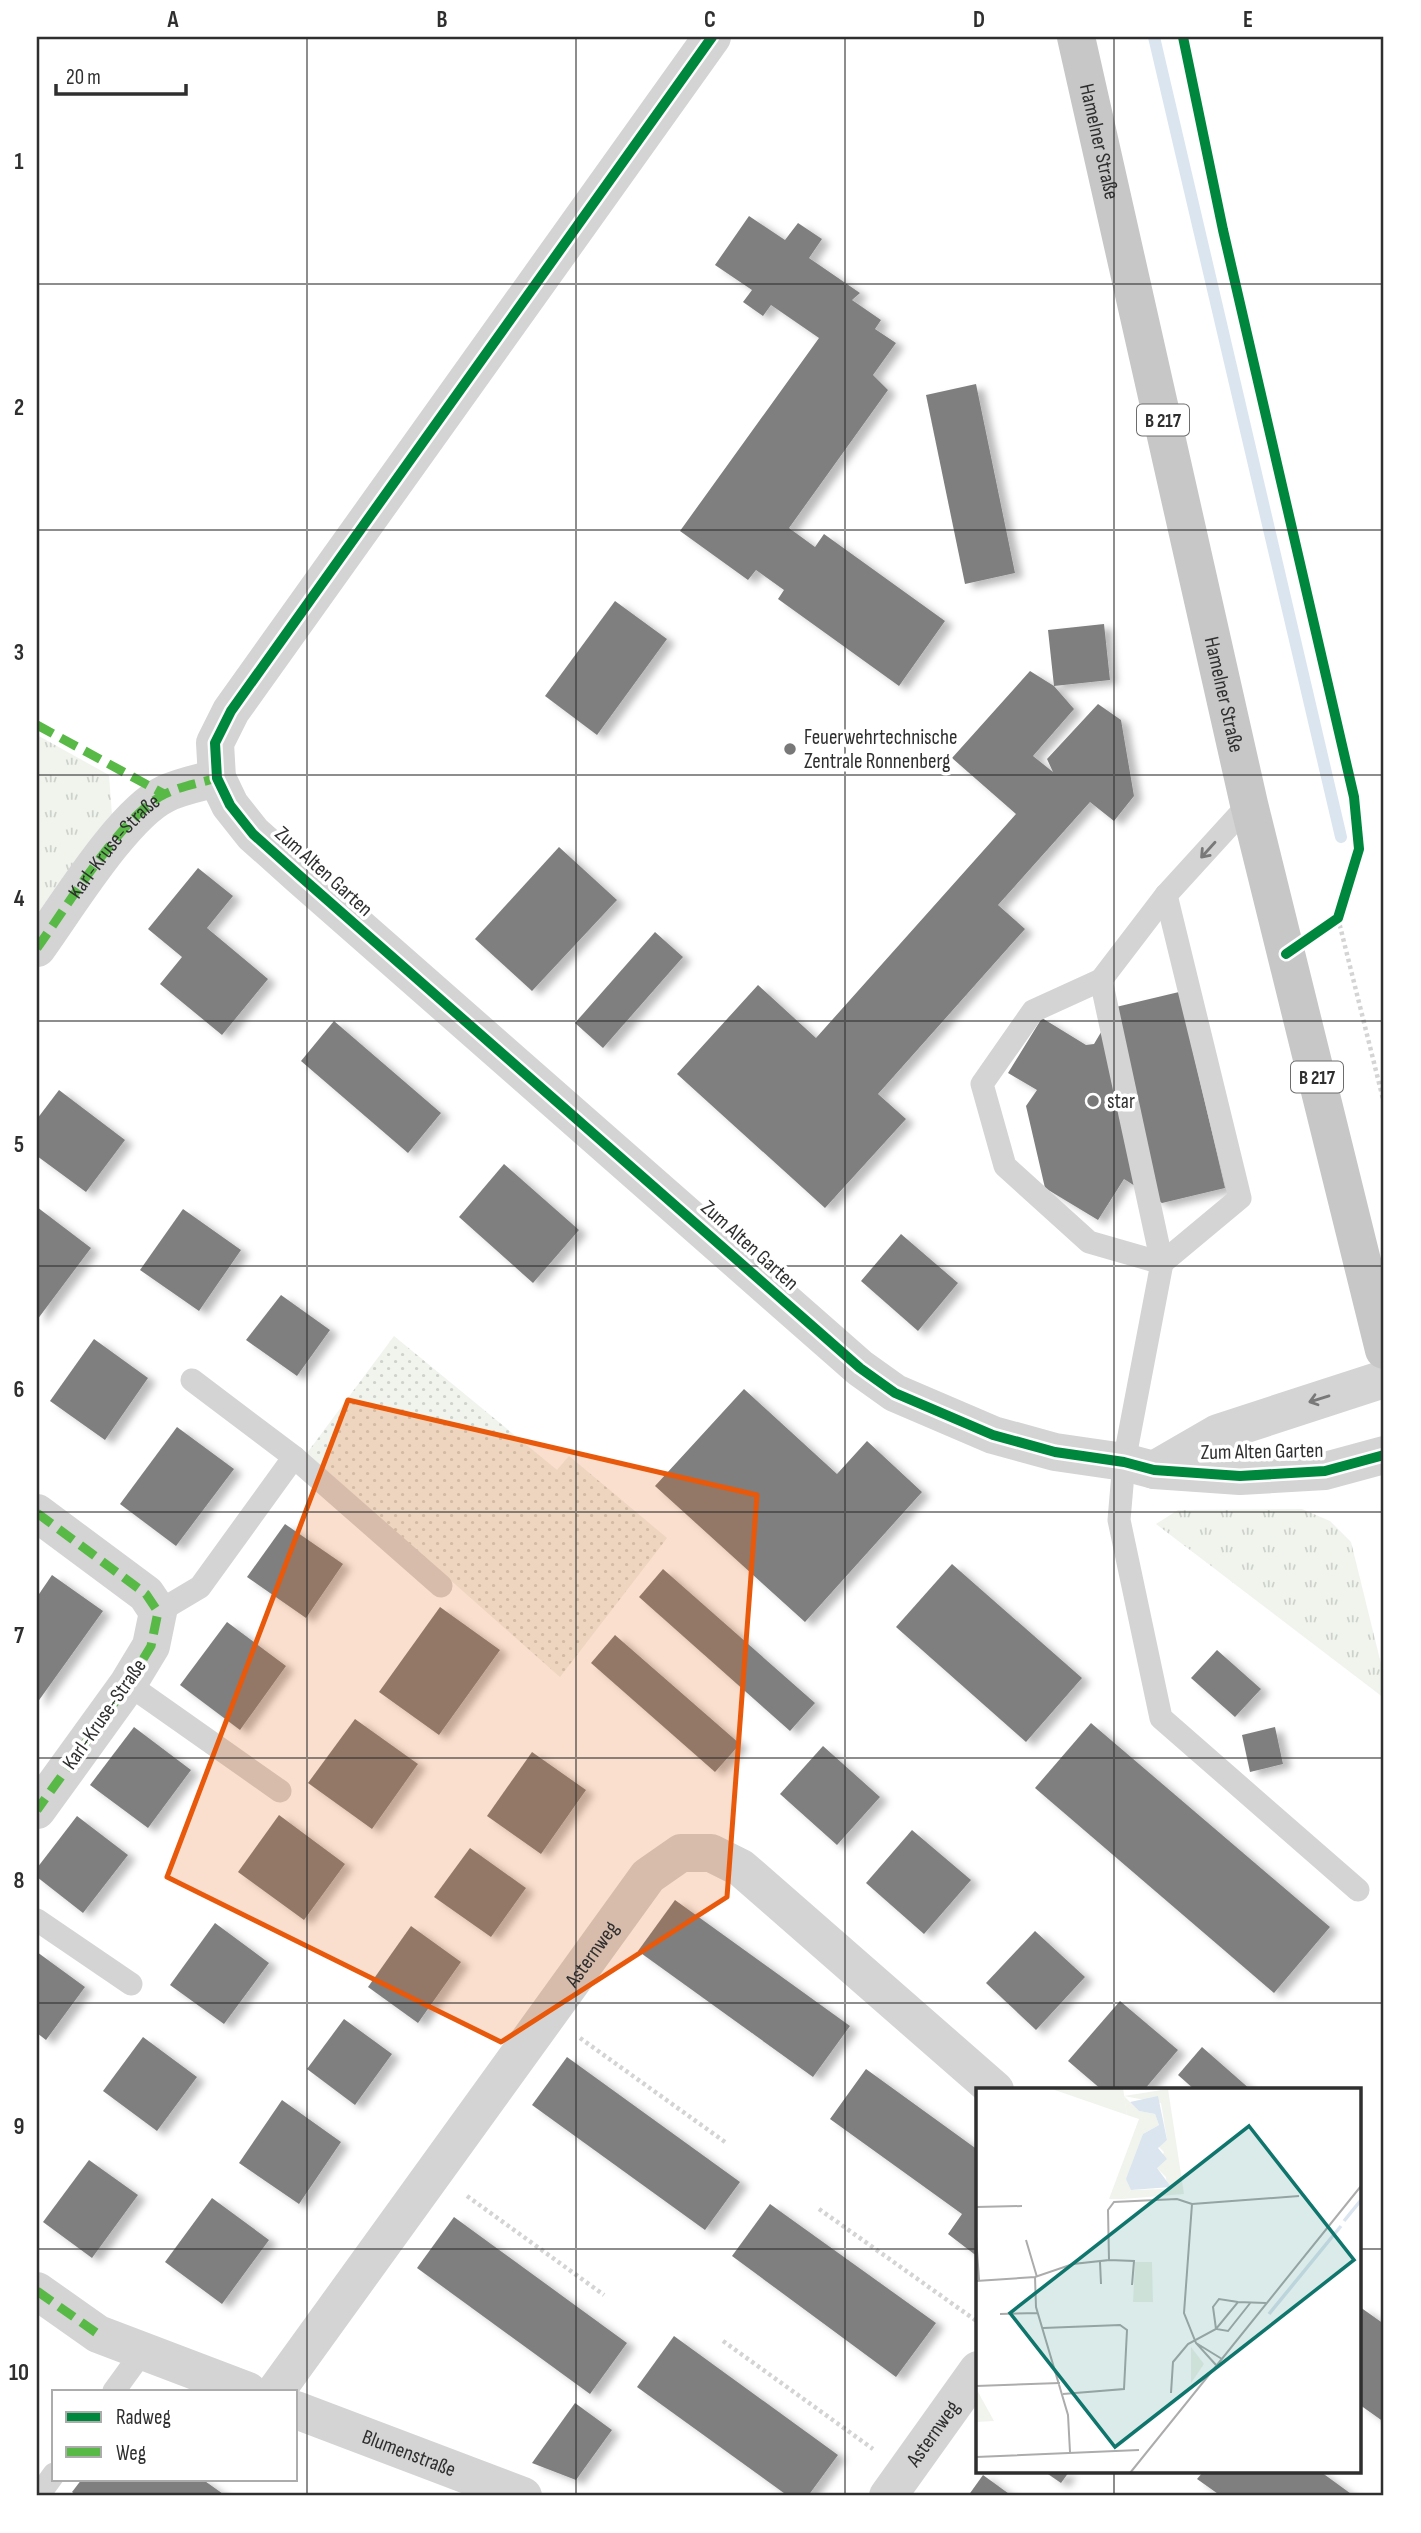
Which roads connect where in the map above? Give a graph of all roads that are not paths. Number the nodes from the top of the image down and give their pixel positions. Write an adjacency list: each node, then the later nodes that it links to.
1 (712, 37): 3 (street)
2 (1076, 37): 4 (main road, Hamelner Straße / B 217)
3 (217, 778): 6 (street, Karl-Kruse-Straße); 14 (street, Zum Alten Garten)
4 (1250, 804): 5 (lane, one-way to 5); 9 (main road, Hamelner Straße / B 217)
5 (1166, 895): 7 (lane); 8 (lane)
6 (37, 947)
7 (1101, 980): 8 (lane); 8 (lane)
8 (1162, 1263): 14 (lane)
9 (1384, 1350)
10 (1384, 1378): 14 (street, Zum Alten Garten, one-way to 14)
11 (192, 1380): 13 (lane)
12 (1384, 1455): 14 (street, Zum Alten Garten)
13 (294, 1458): 16 (lane); 17 (lane)
14 (1139, 1466): 21 (lane)
15 (37, 1513): 17 (street)
16 (441, 1586)
17 (158, 1612): 18 (street, Karl-Kruse-Straße)
18 (128, 1684): 19 (lane); 20 (street, Karl-Kruse-Straße)
19 (280, 1791)
20 (37, 1810)
21 (1359, 1890)
22 (37, 1920): 23 (lane)
23 (131, 1984)
24 (993, 2088): 30 (street, Asternweg)
25 (37, 2291): 26 (street)
26 (143, 2351): 28 (lane); 29 (street)
27 (976, 2373): 33 (street, Asternweg)
28 (115, 2390)
29 (245, 2390)
30 (277, 2390)
31 (298, 2411): 35 (street, Blumenstraße)
32 (52, 2477): 34 (lane)
33 (897, 2484)
34 (38, 2496)
35 (523, 2496)

